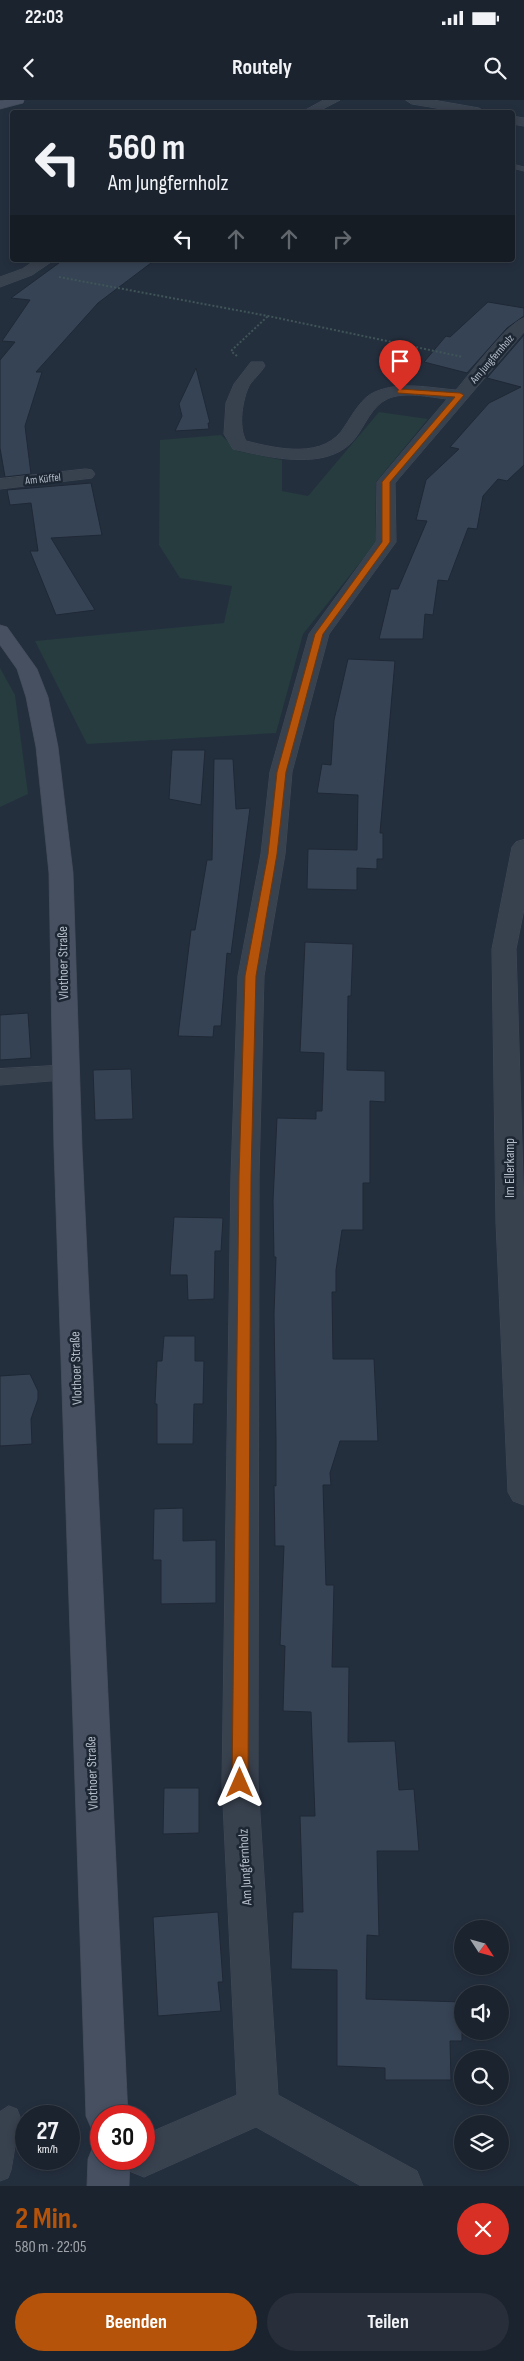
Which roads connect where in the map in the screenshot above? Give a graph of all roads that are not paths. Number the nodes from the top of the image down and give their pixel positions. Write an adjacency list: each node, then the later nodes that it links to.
1 (18, 100): 4 (street)
2 (334, 100): 5 (street)
3 (412, 100): 6 (street)
4 (0, 105)
5 (312, 110)
6 (468, 110)
7 (43, 262): 8 (street)
8 (0, 282)
9 (524, 323): 11 (street, Am Jungfernholz)
10 (257, 366): 11 (street, Am Jungfernholz)
11 (460, 395): 20 (street, Am Jungfernholz)
12 (86, 474): 13 (street, Am Küffel)
13 (0, 484)
14 (0, 632): 16 (street, Vlothoer Straße)
15 (524, 847): 18 (street, Im Ellerkamp)
16 (66, 1073): 17 (street); 19 (street, Vlothoer Straße)
17 (0, 1077)
18 (524, 1492)
19 (107, 2105)
20 (258, 2106): 22 (street); 24 (street)
21 (9, 2117): 23 (lane)
22 (155, 2150)
23 (0, 2170)
24 (402, 2186)

